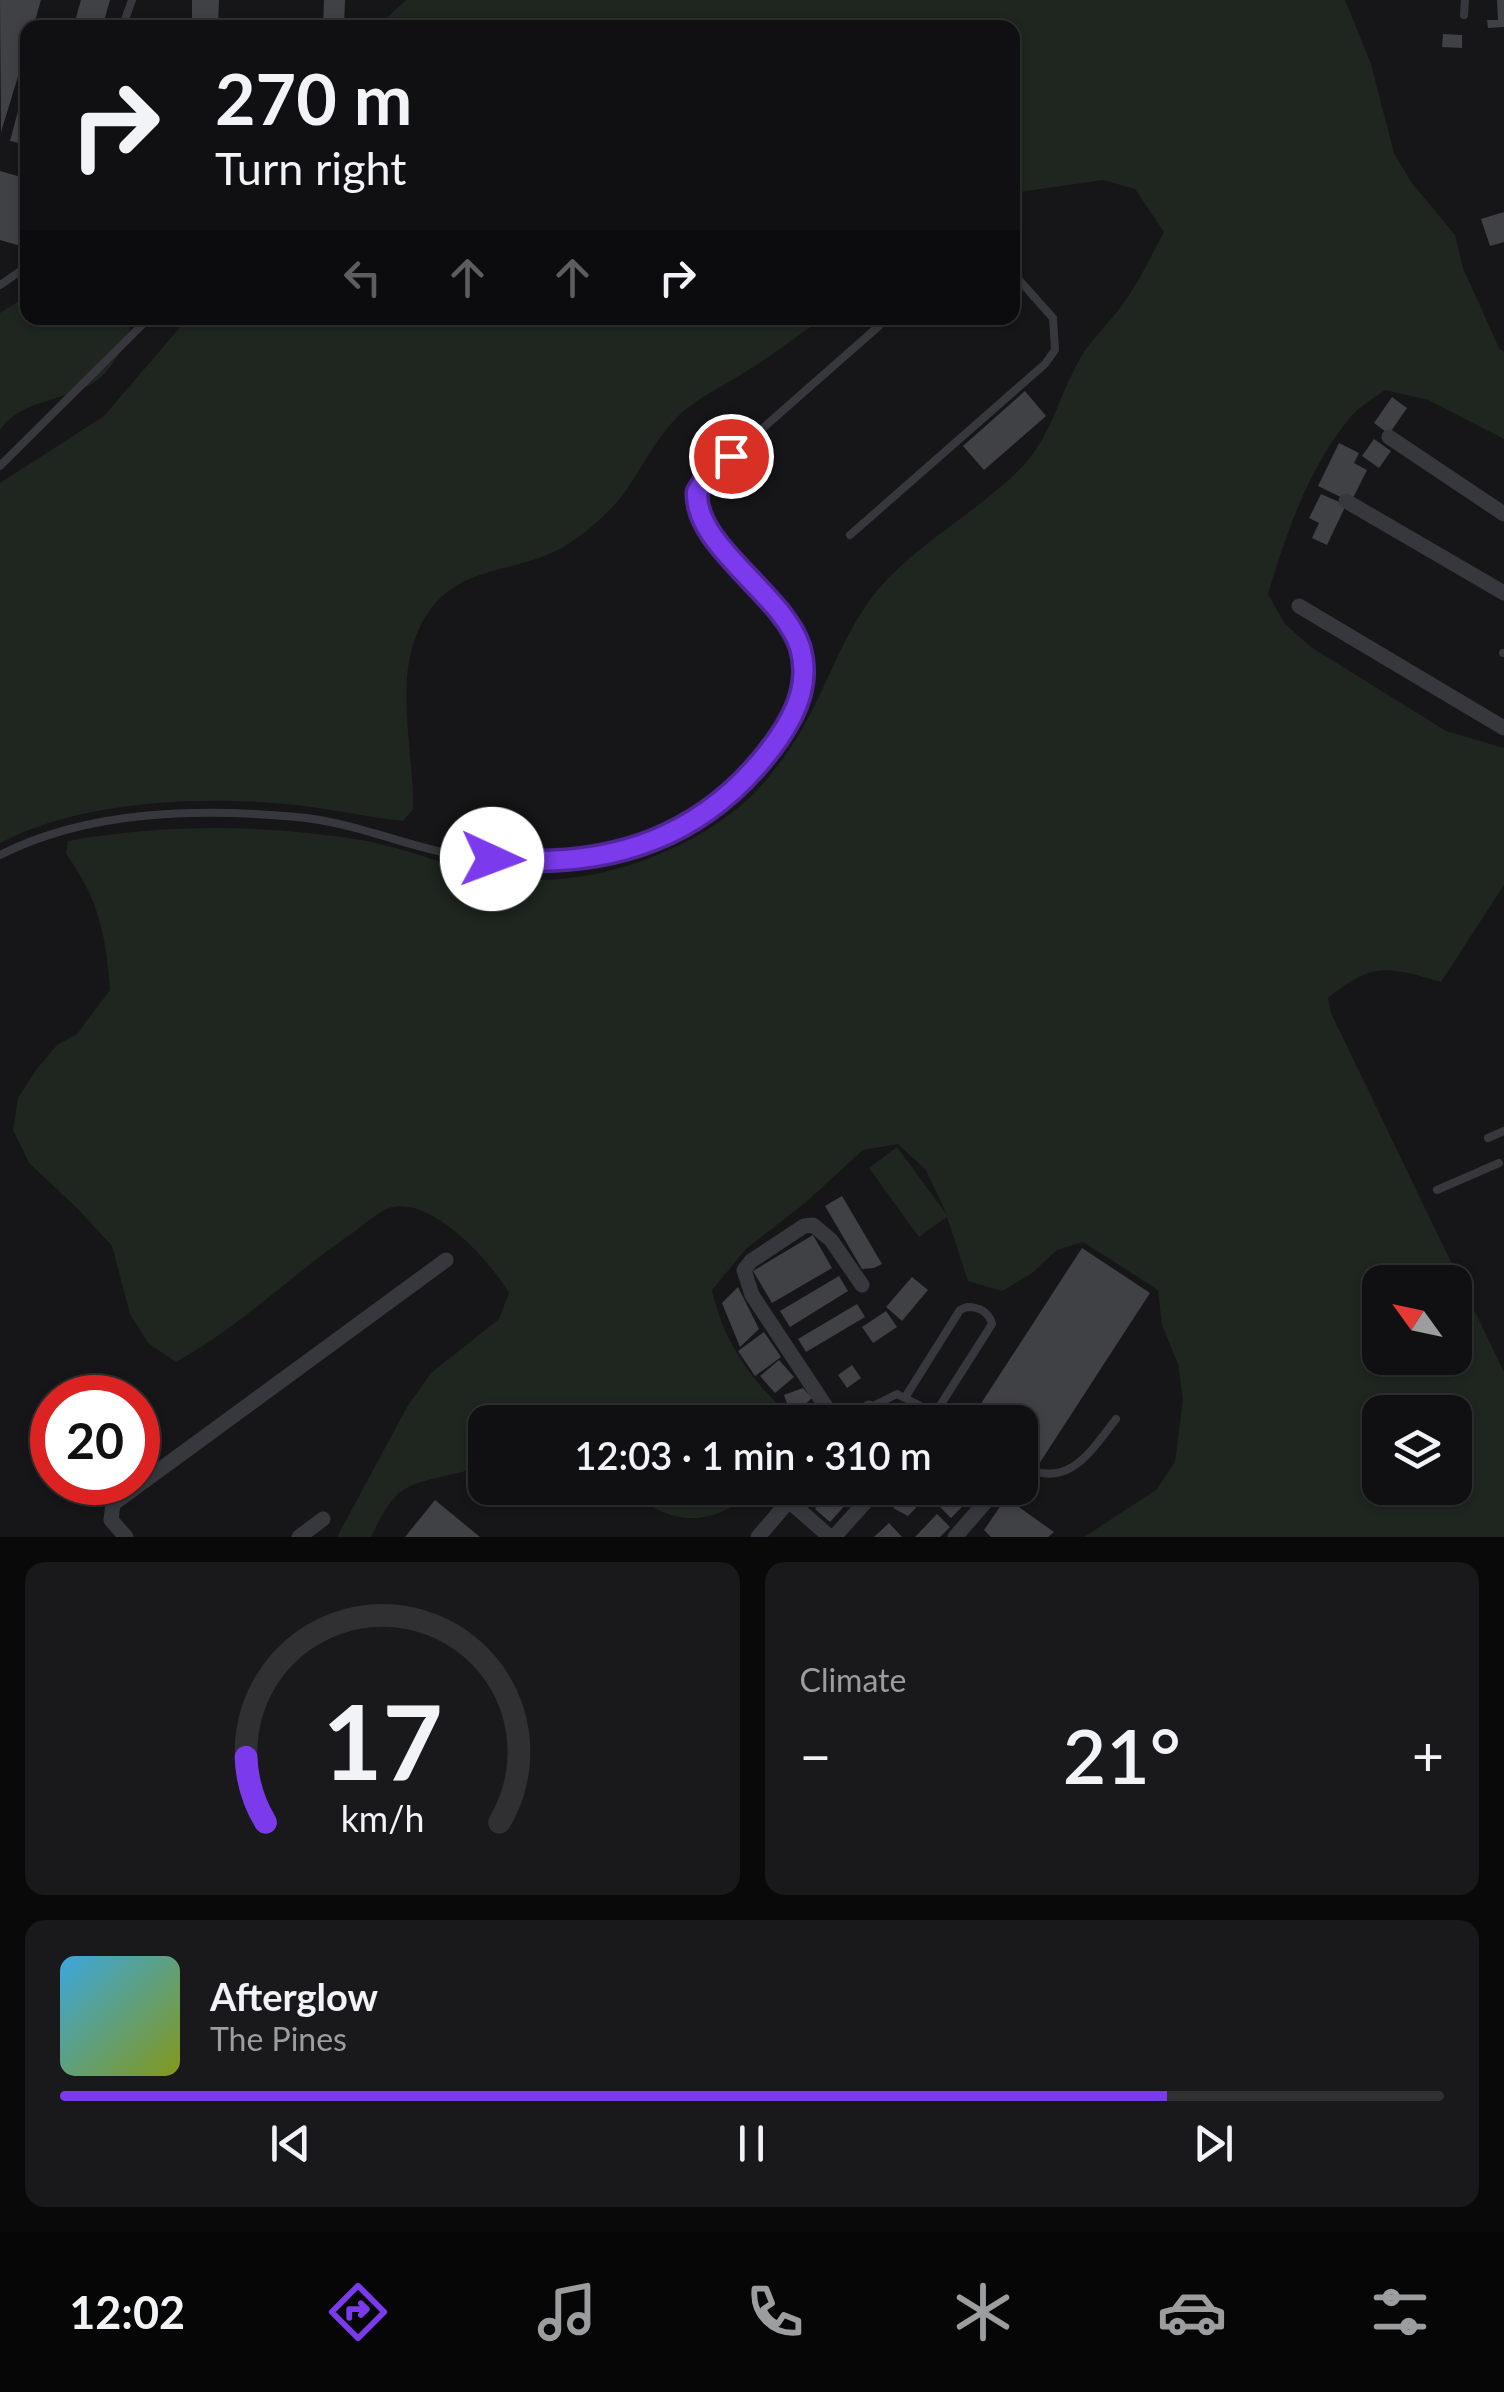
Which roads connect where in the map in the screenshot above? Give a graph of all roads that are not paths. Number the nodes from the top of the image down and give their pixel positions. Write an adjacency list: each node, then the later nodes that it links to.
1 (1465, 0): 2 (lane)
2 (1464, 15)
3 (1020, 281): 10 (lane)
4 (142, 325): 7 (lane)
5 (880, 325): 14 (lane)
6 (1389, 437): 9 (street)
7 (0, 466)
8 (1346, 501): 11 (street)
9 (1504, 514)
10 (850, 535)
11 (1504, 592)
12 (1299, 606): 13 (street)
13 (1504, 728)
14 (0, 855)
15 (1504, 1131): 16 (lane)
16 (1488, 1138)
17 (1499, 1162): 18 (lane)
18 (1437, 1190)
19 (446, 1260): 33 (street)
20 (862, 1285): 22 (street)
21 (906, 1396): 23 (lane); 24 (lane); 25 (lane)
22 (825, 1405)
23 (875, 1405)
24 (923, 1405)
25 (940, 1405)
26 (1116, 1419): 27 (lane)
27 (1038, 1474)
28 (786, 1505): 35 (street)
29 (794, 1505): 36 (street)
30 (862, 1505): 36 (street)
31 (983, 1505): 37 (street)
32 (323, 1519): 34 (street)
33 (126, 1537)
34 (299, 1537)
35 (758, 1537)
36 (832, 1537)
37 (955, 1537)

